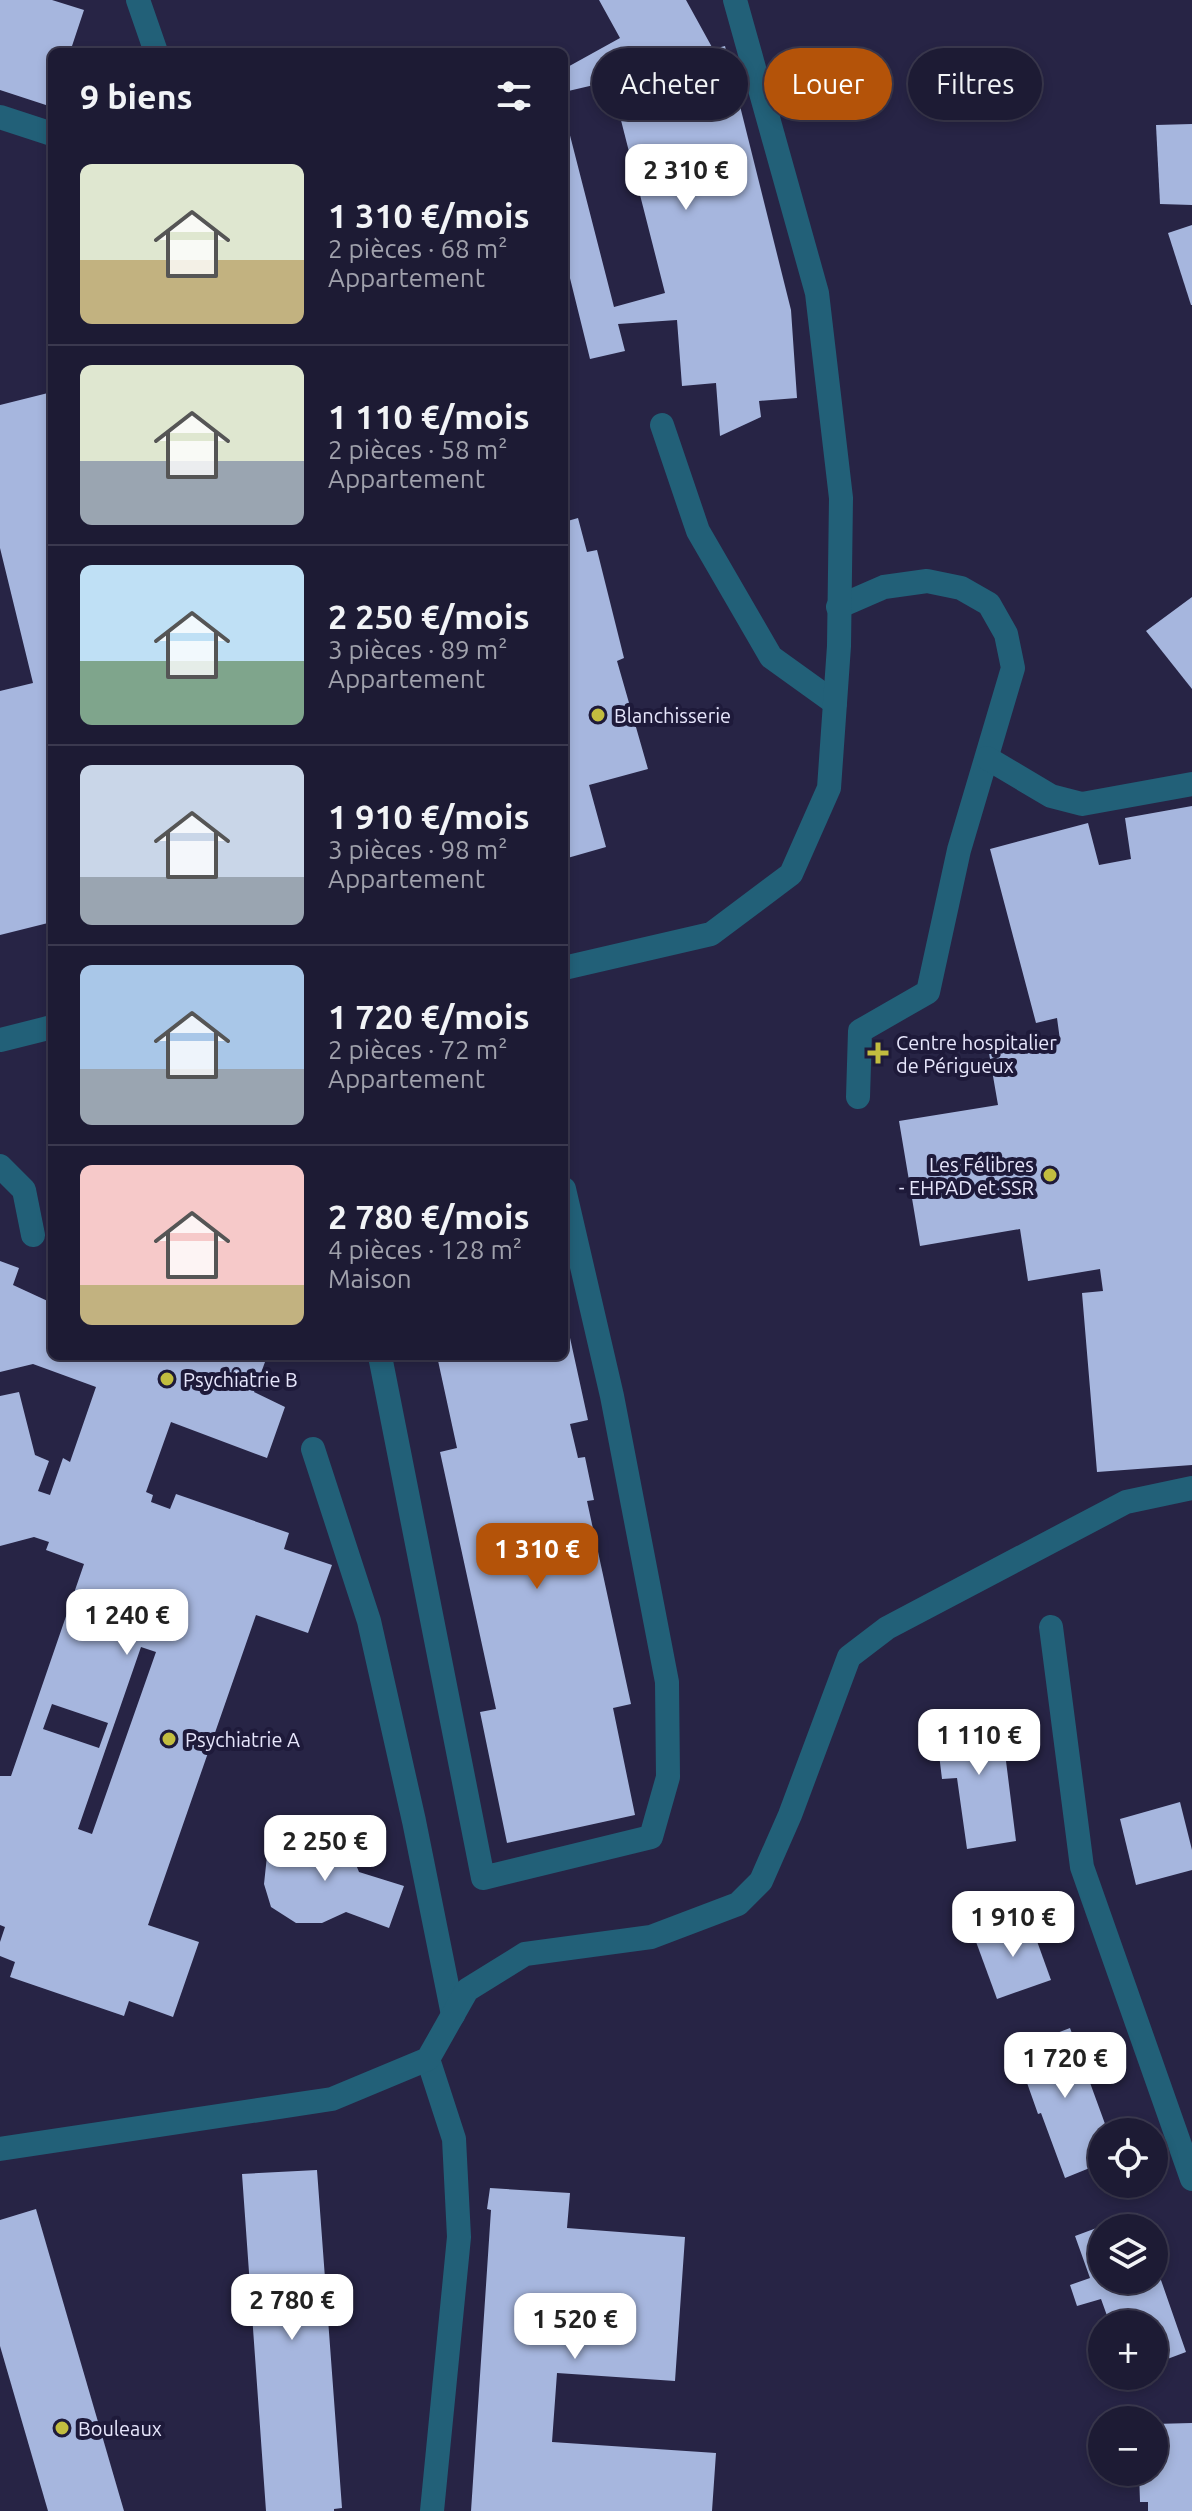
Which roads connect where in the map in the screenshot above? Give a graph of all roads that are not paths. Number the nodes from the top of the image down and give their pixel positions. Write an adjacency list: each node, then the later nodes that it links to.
1 (138, 0): 3 (street)
2 (735, 0): 7 (street)
3 (155, 48)
4 (0, 117): 5 (street)
5 (48, 133)
6 (662, 425): 8 (street)
7 (838, 607): 8 (street); 9 (street)
8 (835, 703): 11 (street)
9 (987, 758): 10 (street); 14 (street)
10 (1192, 784)
11 (568, 967)
12 (48, 1028): 13 (street)
13 (0, 1040)
14 (858, 1097)
15 (0, 1166): 17 (street)
16 (568, 1206): 18 (street)
17 (33, 1235)
18 (381, 1360)
19 (313, 1449): 22 (street)
20 (1192, 1488): 22 (street)
21 (1051, 1627): 25 (street)
22 (453, 2015): 23 (street)
23 (428, 2059): 24 (street); 26 (street)
24 (0, 2149)
25 (1192, 2179)
26 (432, 2511)

